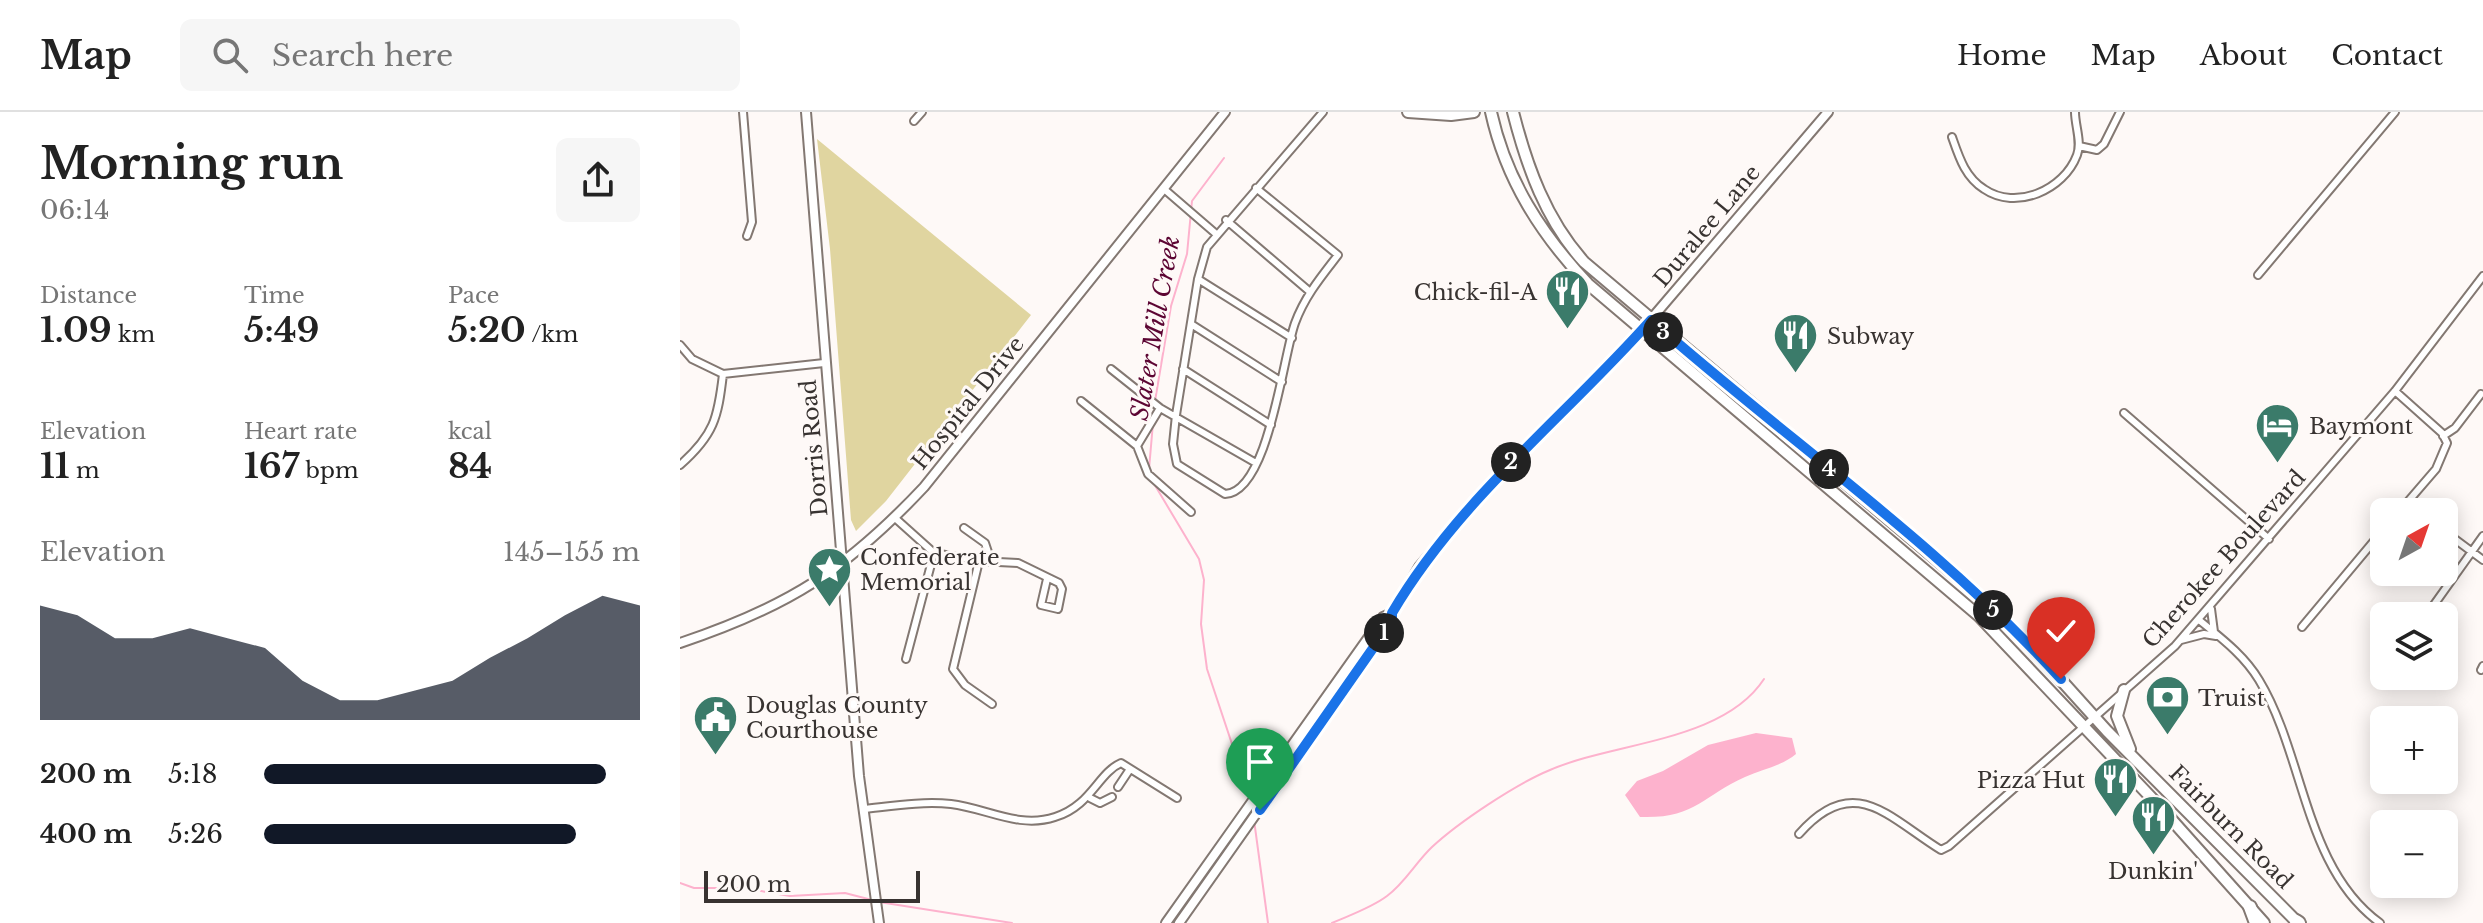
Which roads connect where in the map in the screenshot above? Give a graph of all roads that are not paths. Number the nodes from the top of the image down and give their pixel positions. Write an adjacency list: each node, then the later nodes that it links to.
1 (743, 112): 21 (street)
2 (806, 112): 31 (street, Dorris Road)
3 (922, 112): 14 (street)
4 (1225, 112): 18 (street, Hospital Drive)
5 (1323, 112): 17 (street)
6 (1408, 112): 7 (main road)
7 (1474, 112)
8 (1491, 112): 28 (main road, Fairburn Road)
9 (1513, 112): 26 (main road, Fairburn Road)
10 (1828, 112): 26 (street, Duralee Lane)
11 (2075, 112): 16 (street)
12 (2120, 112): 16 (street)
13 (2395, 112): 22 (street)
14 (914, 121)
15 (1952, 137): 16 (street)
16 (2079, 146)
17 (1256, 188): 19 (street); 25 (street)
18 (1164, 189): 20 (street); 49 (street, Hospital Drive)
19 (1226, 220): 20 (street); 25 (street)
20 (1215, 233): 24 (street)
21 (747, 236)
22 (2258, 275)
23 (2483, 276): 36 (street, Cherokee Boulevard)
24 (1198, 279): 27 (street); 29 (street)
25 (1309, 291): 29 (street)
26 (1651, 320): 28 (street, Duralee Lane); 74 (main road, Fairburn Road)
27 (1191, 324): 33 (street); 35 (street)
28 (1641, 331): 64 (street, Duralee Lane); 75 (main road, Fairburn Road)
29 (1292, 338): 35 (street)
30 (680, 345): 34 (street)
31 (824, 363): 34 (street); 60 (street, Dorris Road)
32 (1111, 369): 39 (street)
33 (1183, 369): 41 (street); 42 (street)
34 (723, 374): 46 (street)
35 (1282, 382): 42 (street)
36 (2395, 391): 43 (street); 52 (street, Cherokee Boulevard)
37 (2481, 394): 43 (street)
38 (1081, 401): 44 (street)
39 (1160, 408): 41 (street); 44 (street)
40 (2124, 413): 52 (street)
41 (1176, 415): 45 (street); 45 (street)
42 (1271, 425): 45 (street)
43 (2443, 436): 47 (street)
44 (1137, 446): 48 (street)
45 (1256, 463)
46 (680, 465)
47 (2411, 498)
48 (1191, 512)
49 (895, 518): 56 (street); 60 (street, Hospital Drive)
50 (964, 528): 59 (street)
51 (2483, 536): 55 (street)
52 (2269, 539): 63 (street, Cherokee Boulevard)
53 (2458, 542): 55 (street)
54 (2370, 546): 66 (street)
55 (2472, 552): 57 (street); 62 (street)
56 (934, 553): 58 (street); 71 (street)
57 (2483, 560)
58 (979, 561): 59 (street); 73 (street)
59 (991, 561): 61 (street)
60 (843, 565): 70 (street, Hospital Drive); 82 (street, Dorris Road)
61 (1047, 579): 61 (street)
62 (2436, 602)
63 (2212, 605): 65 (street, Cherokee Boulevard); 67 (street)
64 (1392, 613): 87 (street, Duralee Lane); 88 (street, Duralee Lane)
65 (2199, 620): 67 (street); 68 (street, Cherokee Boulevard)
66 (2302, 627)
67 (2214, 632): 69 (street)
68 (2181, 640): 69 (street); 72 (street, Cherokee Boulevard)
69 (2226, 642): 91 (street)
70 (680, 643)
71 (906, 659)
72 (2124, 690): 74 (street, Cherokee Boulevard); 76 (main road)
73 (992, 704)
74 (2094, 715): 75 (street, Cherokee Boulevard); 76 (main road, Fairburn Road)
75 (2084, 725): 83 (street, Cherokee Boulevard); 84 (main road, Fairburn Road)
76 (2134, 758): 85 (main road, Fairburn Road)
77 (1130, 769): 78 (street); 80 (street); 81 (street)
78 (1118, 787)
79 (1112, 797): 80 (street)
80 (1090, 798): 82 (street)
81 (1177, 798)
82 (864, 809): 86 (street, Dorris Road)
83 (1799, 834)
84 (2250, 907): 89 (highway); 90 (main road, Fairburn Road)
85 (2297, 922)
86 (879, 923)
87 (1166, 923)
88 (1179, 923)
89 (2256, 923)
90 (2264, 923)
91 (2380, 923)

